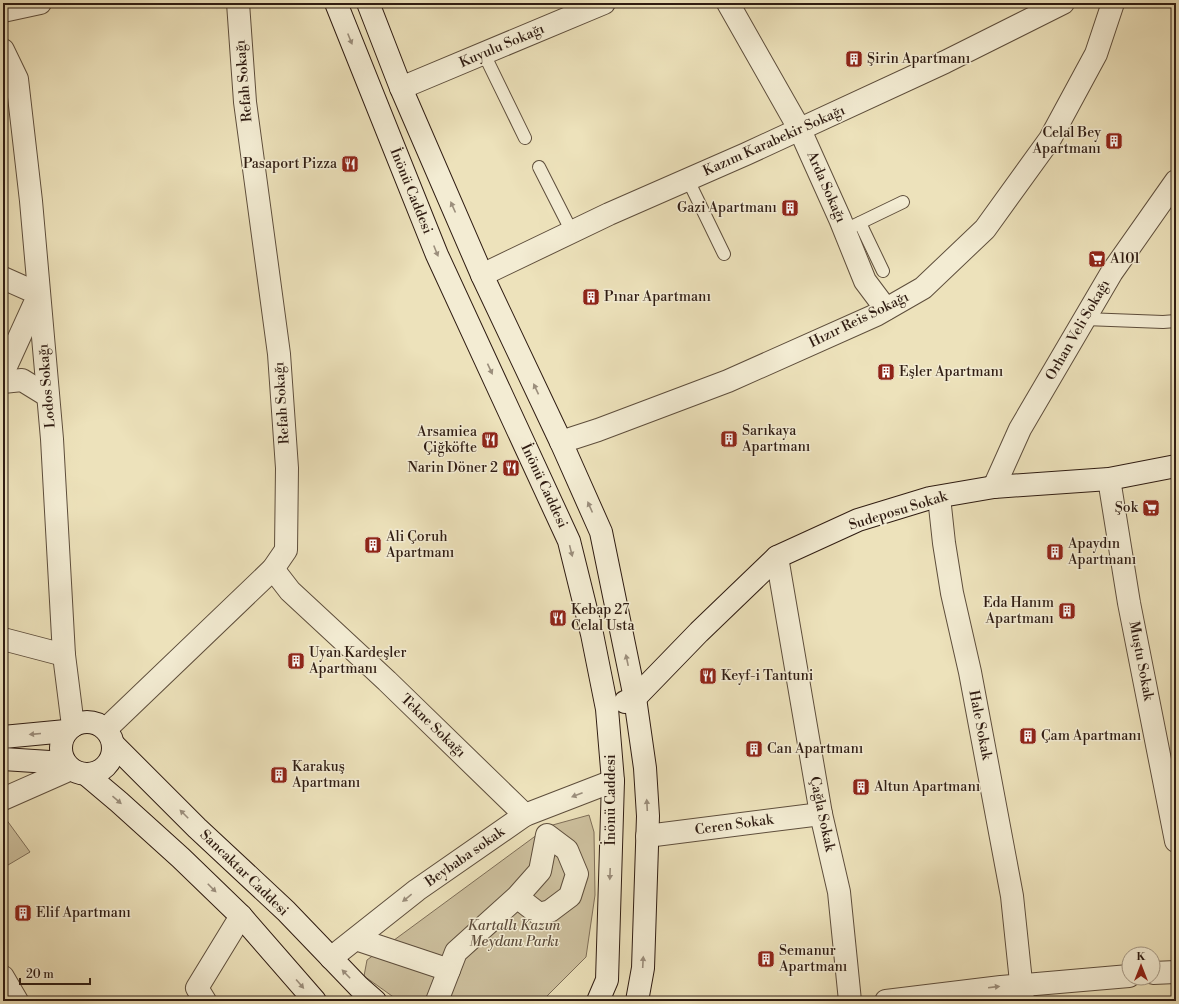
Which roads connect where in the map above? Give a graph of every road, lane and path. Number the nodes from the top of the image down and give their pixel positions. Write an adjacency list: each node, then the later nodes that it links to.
1 (40, 3): 9 (street)
2 (238, 3): 38 (street, Refah Sokağı)
3 (336, 3): 42 (street, İnönü Caddesi, one-way to 42)
4 (368, 3): 12 (street)
5 (604, 3): 11 (street, Kuyulu Sokağı)
6 (728, 3): 13 (street, Arda Sokağı)
7 (1063, 3): 13 (street, Kazım Karabekir Sokağı)
8 (1113, 3): 26 (street, Hızır Reis Sokağı)
9 (3, 11)
10 (3, 50): 25 (street, Lodos Sokağı)
11 (484, 54): 12 (street, Kuyulu Sokağı); 14 (lane)
12 (401, 88): 23 (street, one-way to 12)
13 (800, 130): 16 (street, Kazım Karabekir Sokağı); 19 (street, Arda Sokağı)
14 (525, 138)
15 (539, 167): 20 (lane)
16 (688, 180): 20 (street, Kazım Karabekir Sokağı); 21 (lane)
17 (1176, 181): 27 (street, Orhan Veli Sokağı)
18 (903, 202): 19 (lane)
19 (852, 226): 22 (lane); 26 (street, Arda Sokağı)
20 (572, 232): 23 (street, Kazım Karabekir Sokağı)
21 (724, 254)
22 (883, 272)
23 (482, 275): 32 (street, one-way to 23)
24 (3, 278): 25 (street)
25 (39, 294): 29 (street); 31 (street, Lodos Sokağı)
26 (886, 309): 32 (street, Hızır Reis Sokağı)
27 (1085, 319): 28 (lane); 35 (street, Orhan Veli Sokağı)
28 (1176, 321)
29 (3, 373)
30 (3, 382): 31 (street)
31 (48, 396): 40 (street, Lodos Sokağı)
32 (561, 442): 41 (street, one-way to 32)
33 (1176, 466): 34 (street, Sudeposu Sokak)
34 (1110, 479): 35 (street, Sudeposu Sokak); 53 (street, Muştu Sokak)
35 (994, 487): 36 (street, Sudeposu Sokak)
36 (939, 497): 37 (street, Sudeposu Sokak); 63 (street, Hale Sokak)
37 (777, 557): 41 (street, Sudeposu Sokak); 50 (street, Çağla Sokak)
38 (273, 569): 45 (street, Refah Sokağı); 51 (street, Tekne Sokağı)
39 (3, 639): 40 (street)
40 (64, 655): 43 (street, Lodos Sokağı)
41 (635, 698): 42 (street); 52 (street, one-way to 41)
42 (607, 709): 48 (street, İnönü Caddesi)
43 (70, 728): 44 (street, one-way to 44); 45 (street); 47 (street)
44 (3, 737)
45 (110, 737): 47 (street); 57 (street, Sancaktar Caddesi, one-way to 45)
46 (3, 759): 47 (street)
47 (74, 769): 49 (street); 55 (street, one-way to 55)
48 (613, 781): 51 (street, Beybaba sokak, one-way to 51); 69 (street, İnönü Caddesi, one-way to 69)
49 (3, 800)
50 (820, 814): 52 (street, Ceren Sokak); 71 (street, Çağla Sokak)
51 (525, 815): 56 (street, Beybaba sokak, one-way to 56)
52 (647, 836): 70 (street, one-way to 52)
53 (1176, 841)
54 (518, 897): 58 (street)
55 (241, 916): 65 (street); 66 (street, one-way to 66)
56 (356, 939): 57 (street, Beybaba sokak); 58 (street)
57 (331, 958): 67 (street, Sancaktar Caddesi, one-way to 57)
58 (449, 970): 68 (street)
59 (1176, 972): 60 (street)
60 (1161, 973)
61 (3, 977): 64 (street)
62 (1121, 977): 63 (street)
63 (1022, 993): 72 (street, one-way to 63)
64 (17, 1001)
65 (205, 1001)
66 (315, 1001)
67 (375, 1001)
68 (437, 1001)
69 (598, 1001)
70 (637, 1001)
71 (850, 1001)
72 (886, 1001)

